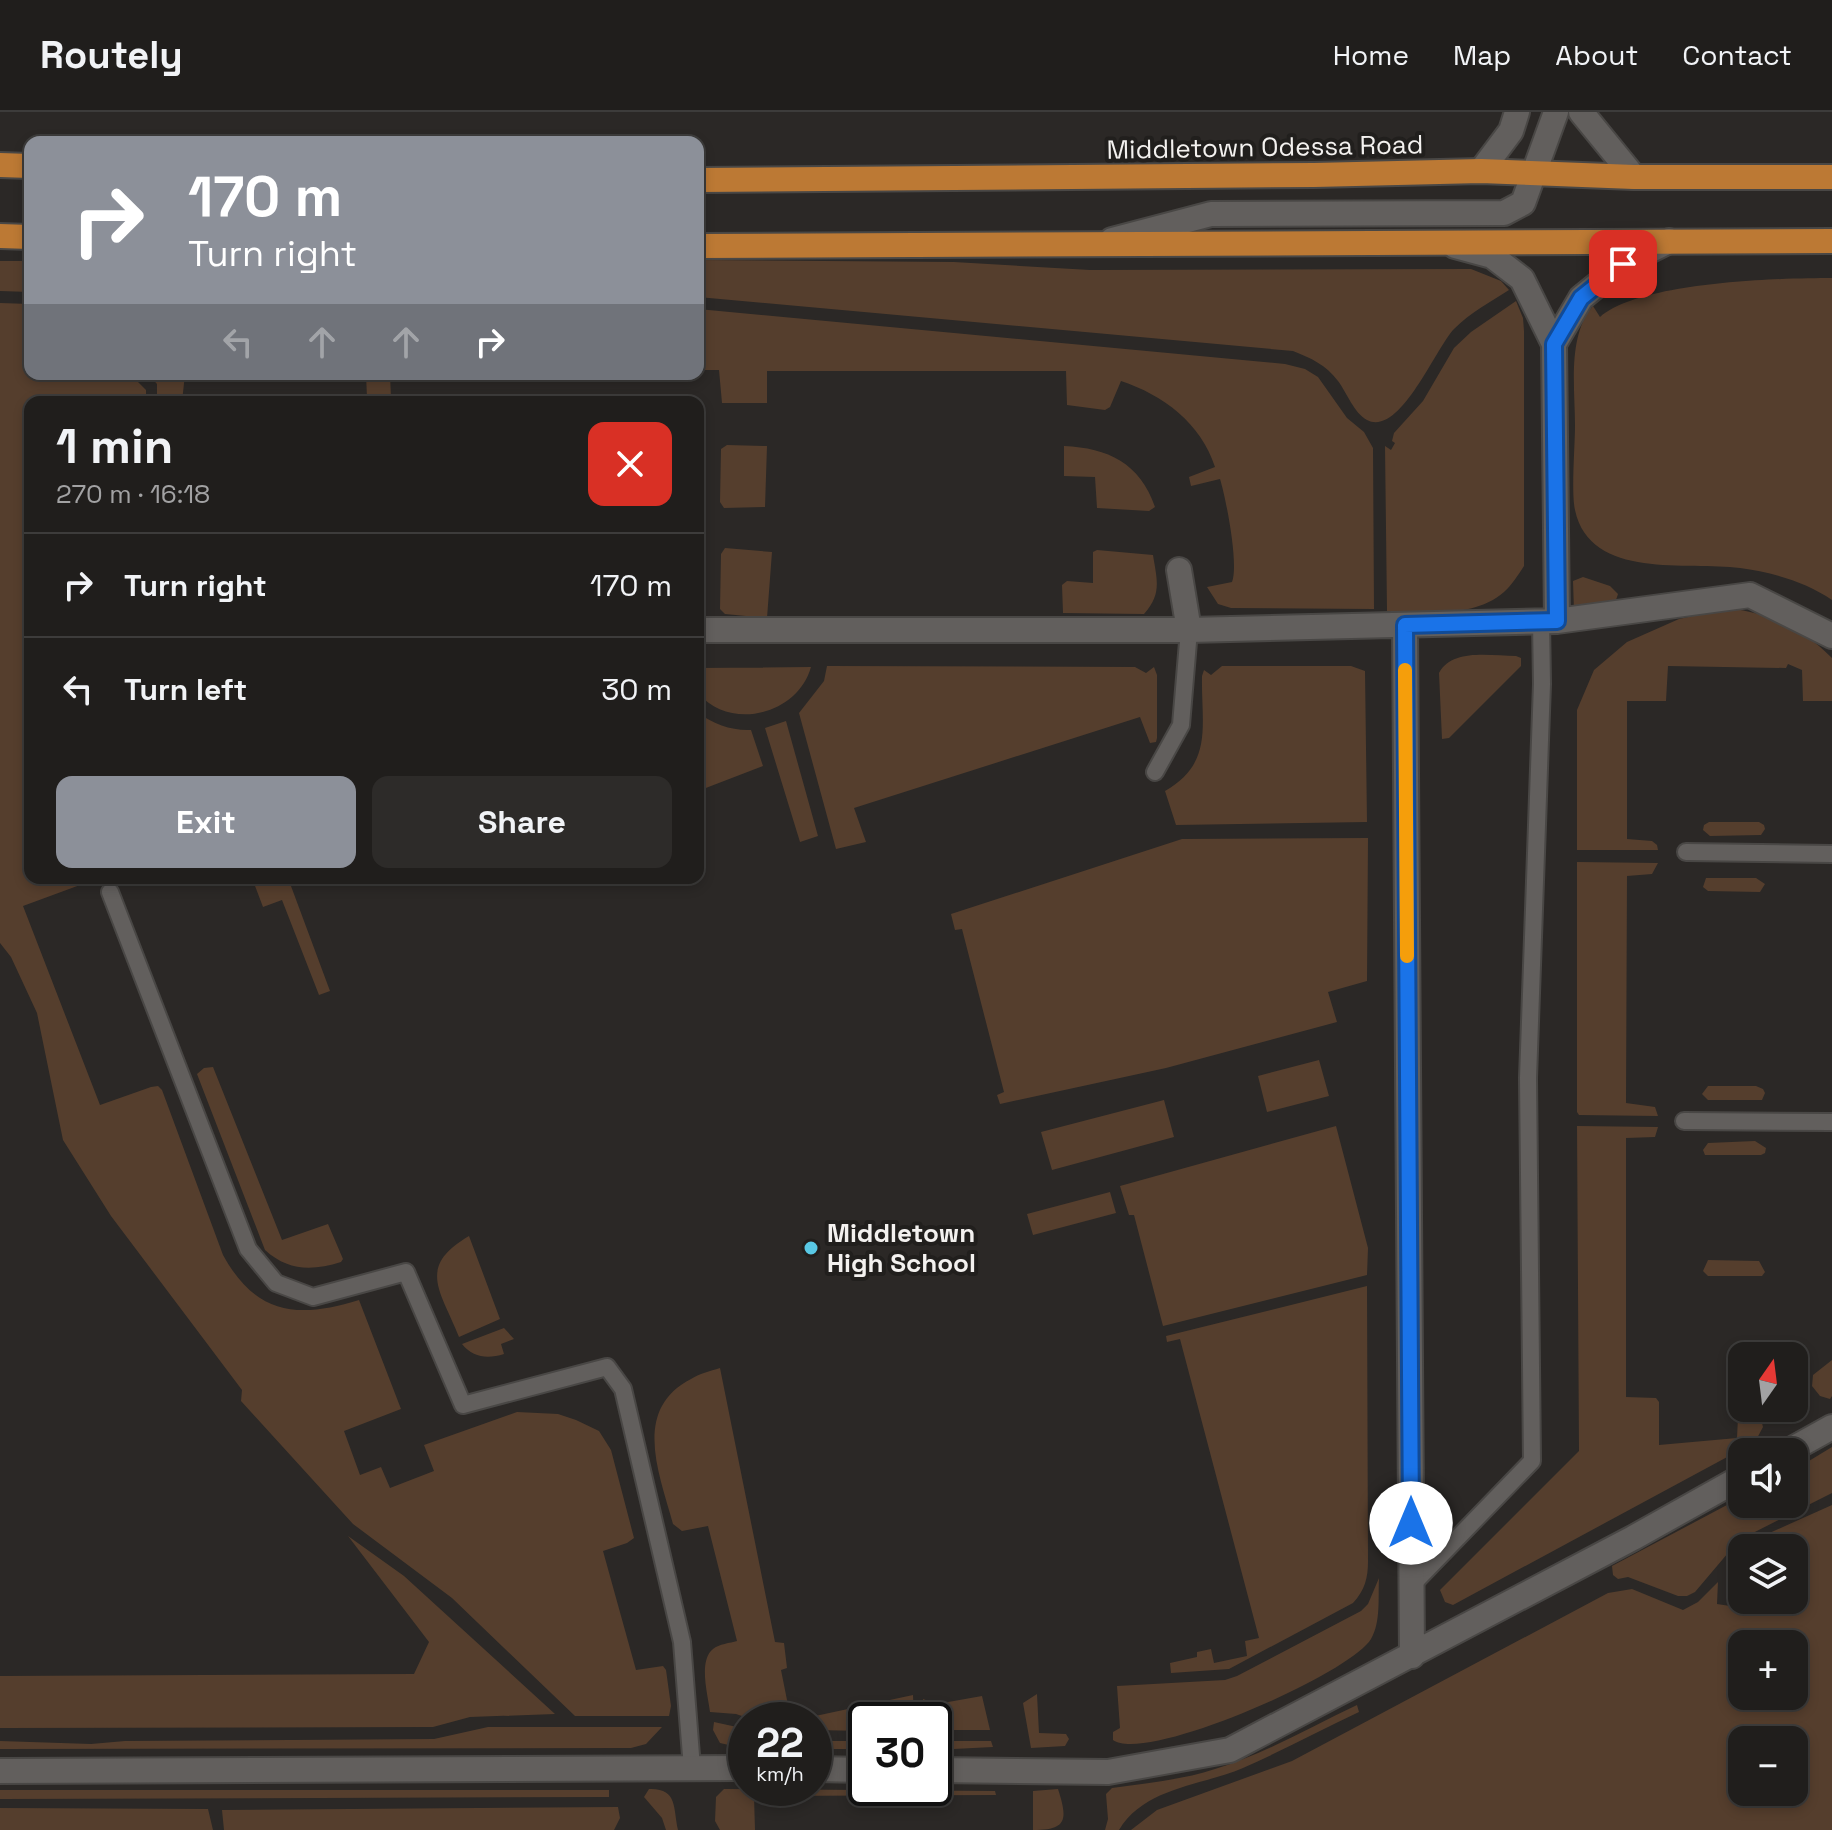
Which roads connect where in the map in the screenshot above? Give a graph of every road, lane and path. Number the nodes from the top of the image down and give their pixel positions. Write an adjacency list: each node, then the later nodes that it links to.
1 (1517, 112): 6 (street)
2 (1556, 112): 7 (street)
3 (1581, 112): 8 (street)
4 (0, 165): 5 (main road)
5 (24, 166)
6 (1481, 171): 7 (main road, Middletown Odessa Road); 10 (main road, Middletown Odessa Road)
7 (1535, 173): 8 (main road, Middletown Odessa Road); 16 (street)
8 (1634, 177): 9 (main road, Middletown Odessa Road)
9 (1832, 177)
10 (704, 180)
11 (0, 236): 12 (main road)
12 (24, 237)
13 (1669, 241): 14 (main road); 15 (main road); 18 (street)
14 (1832, 241)
15 (1444, 243): 16 (main road); 18 (street)
16 (1098, 244): 17 (main road)
17 (704, 246)
18 (1554, 344): 20 (street)
19 (1179, 570): 23 (street)
20 (1549, 621): 21 (street); 24 (street); 34 (lane)
21 (1405, 625): 23 (street); 34 (street)
22 (704, 630): 23 (street)
23 (1189, 630): 25 (lane)
24 (1832, 636)
25 (1155, 772)
26 (1686, 852): 27 (lane)
27 (1832, 854)
28 (110, 892): 36 (lane)
29 (1684, 1121): 30 (lane)
30 (1832, 1122)
31 (1832, 1427): 32 (street)
32 (1808, 1440)
33 (1728, 1485): 35 (street)
34 (1411, 1586): 35 (street)
35 (1412, 1656): 38 (street)
36 (692, 1768): 37 (street); 39 (street)
37 (728, 1768)
38 (952, 1770)
39 (0, 1771)

